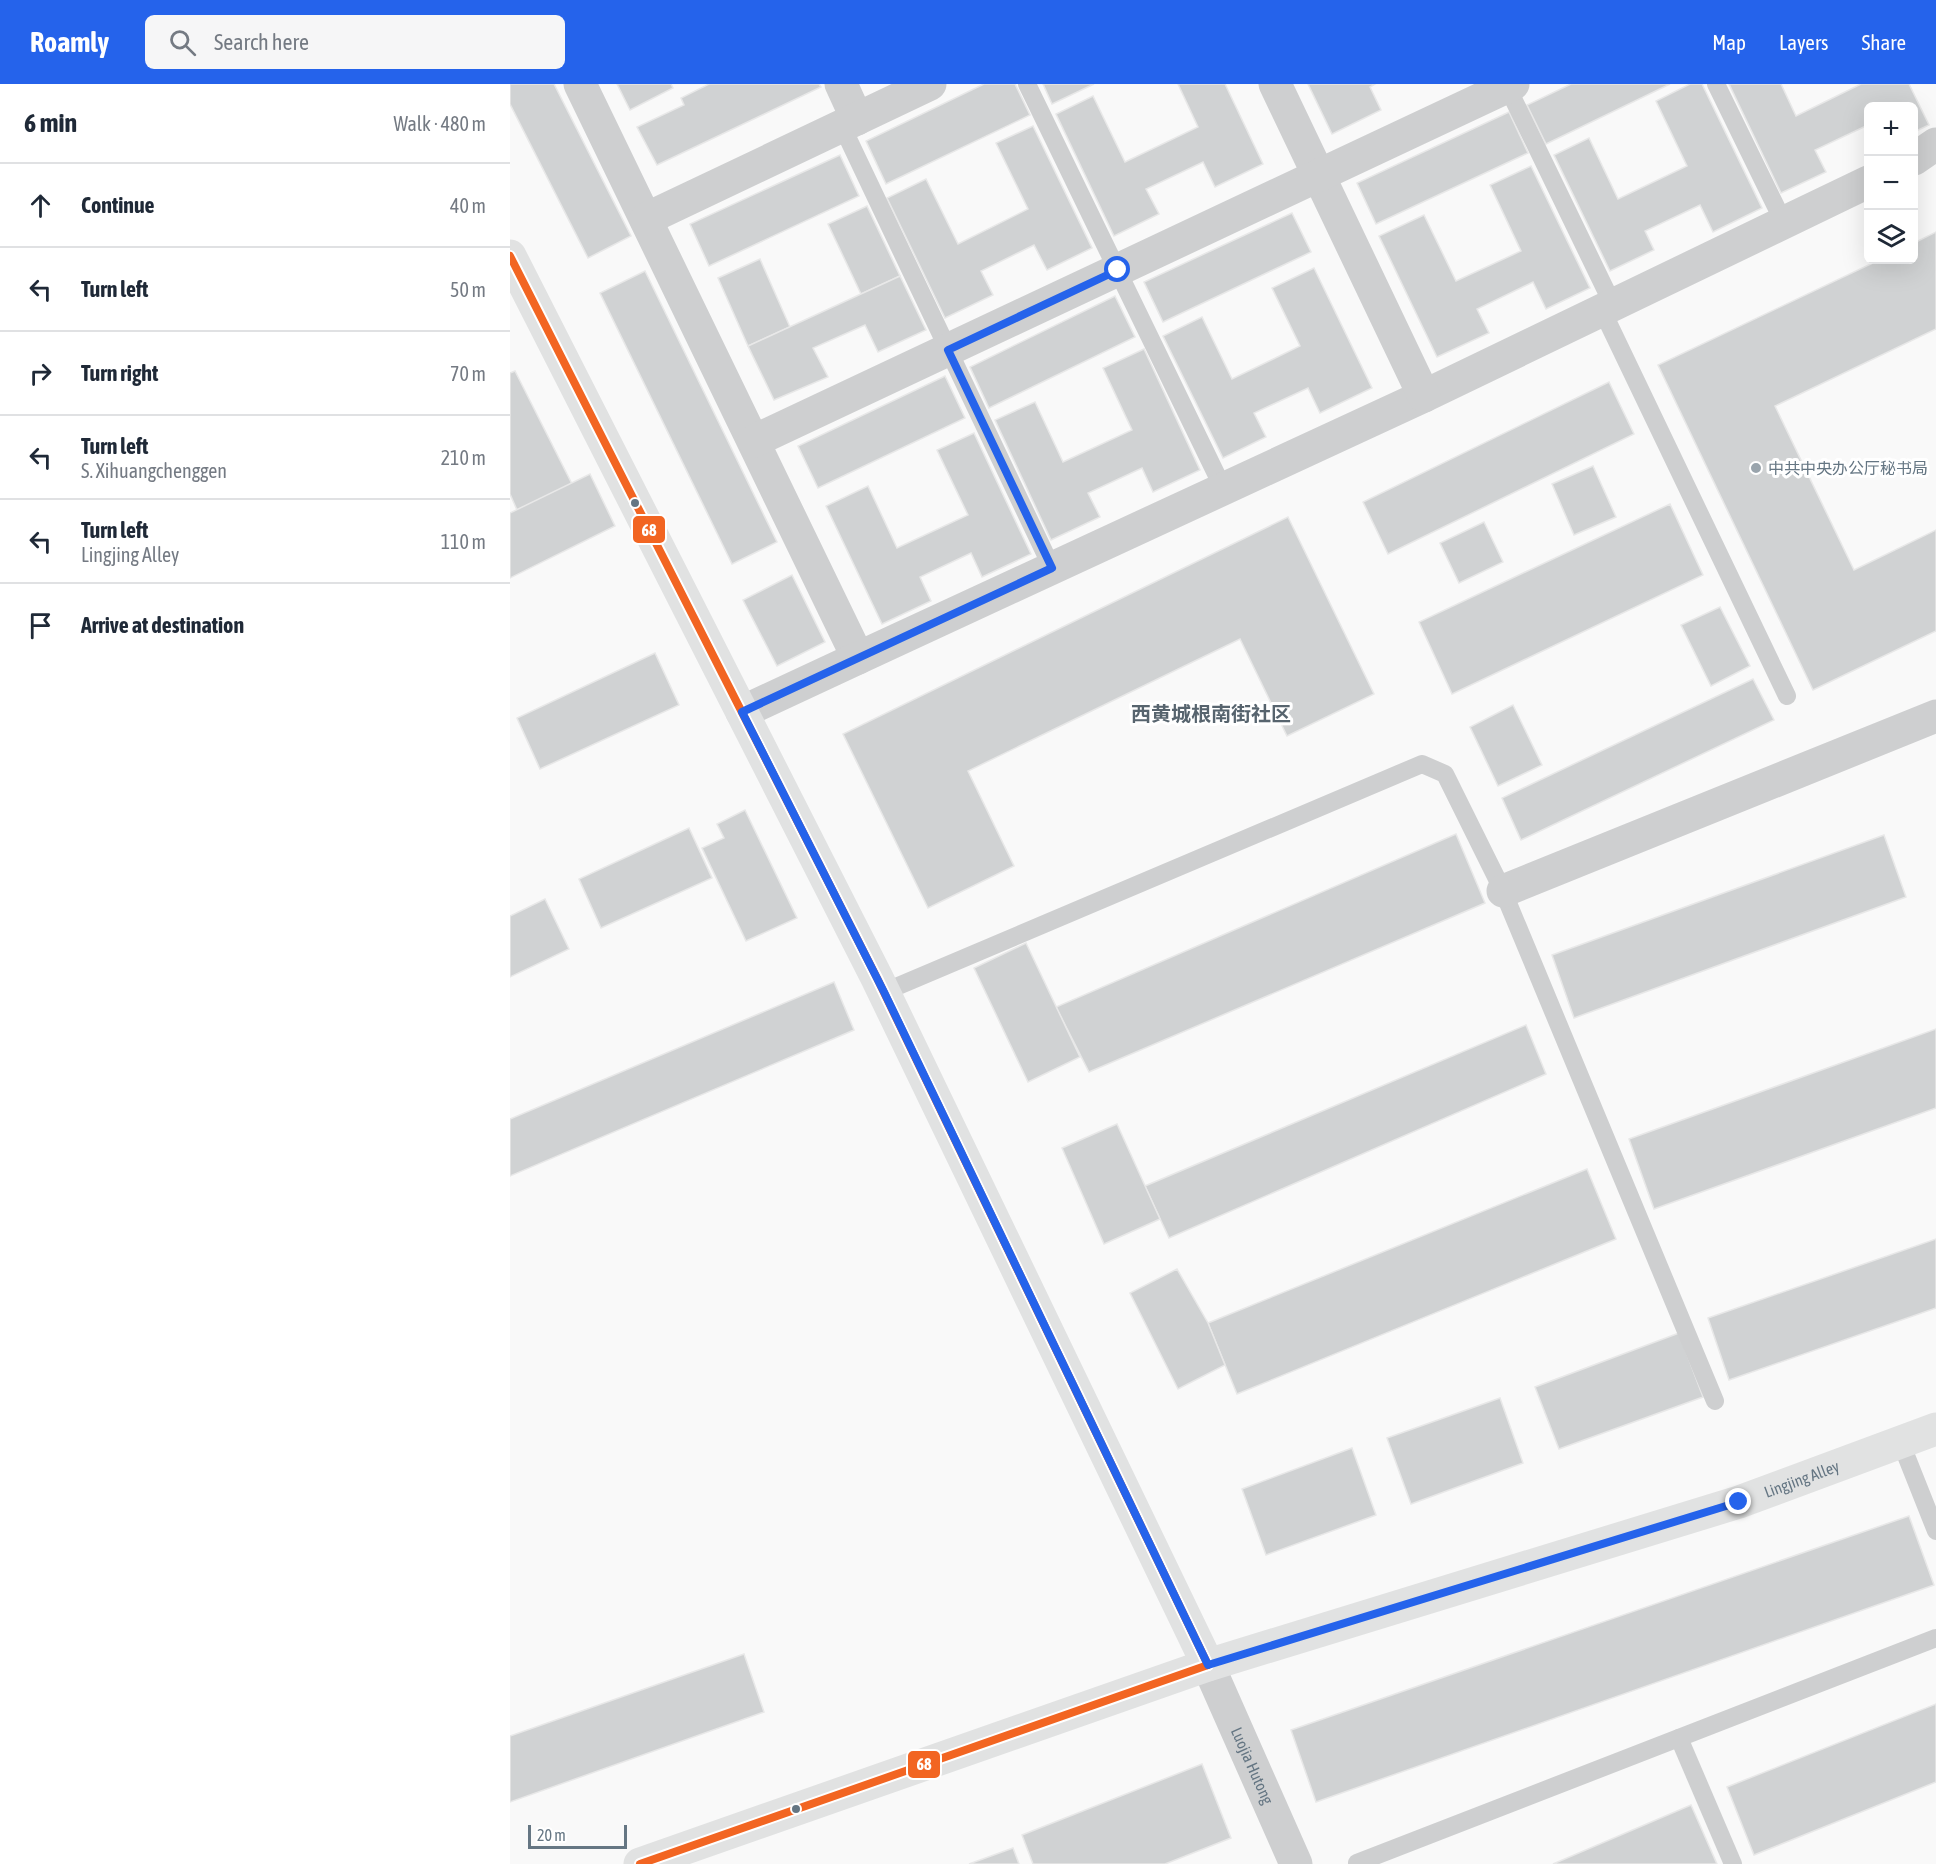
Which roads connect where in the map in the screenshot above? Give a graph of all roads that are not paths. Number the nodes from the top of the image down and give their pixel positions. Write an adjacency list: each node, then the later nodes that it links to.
1 (580, 84): 13 (street)
2 (841, 84): 8 (street)
3 (930, 84): 8 (street)
4 (1027, 84): 16 (lane)
5 (1275, 84): 11 (street)
6 (1716, 84): 14 (lane)
7 (1509, 85): 11 (street); 17 (lane)
8 (849, 123): 13 (street); 18 (lane)
9 (1936, 144): 10 (street)
10 (1918, 156)
11 (1319, 176): 16 (street); 19 (street)
12 (1864, 184): 14 (street)
13 (646, 219): 20 (street)
14 (1784, 222): 17 (street)
15 (510, 256): 25 (main road)
16 (1118, 270): 18 (street); 21 (lane)
17 (1608, 307): 19 (street); 24 (lane)
18 (948, 350): 20 (street); 22 (lane)
19 (1424, 396): 21 (street)
20 (754, 441): 23 (street)
21 (1223, 488): 22 (street)
22 (1052, 568): 23 (street)
23 (858, 658): 25 (street)
24 (1787, 696)
25 (742, 712): 28 (main road)
26 (1936, 716): 27 (street)
27 (1503, 891): 28 (lane); 29 (lane)
28 (884, 992): 34 (main road)
29 (1715, 1401)
30 (1936, 1429): 31 (main road, Lingjing Alley)
31 (1901, 1443): 32 (lane); 34 (main road, Lingjing Alley)
32 (1936, 1531)
33 (1936, 1638): 35 (lane)
34 (1208, 1665): 37 (main road, Lingjing Alley); 38 (street, Luojia Hutong)
35 (1679, 1738): 36 (lane); 39 (lane)
36 (1357, 1863)
37 (640, 1864)
38 (1296, 1864)
39 (1732, 1864)

